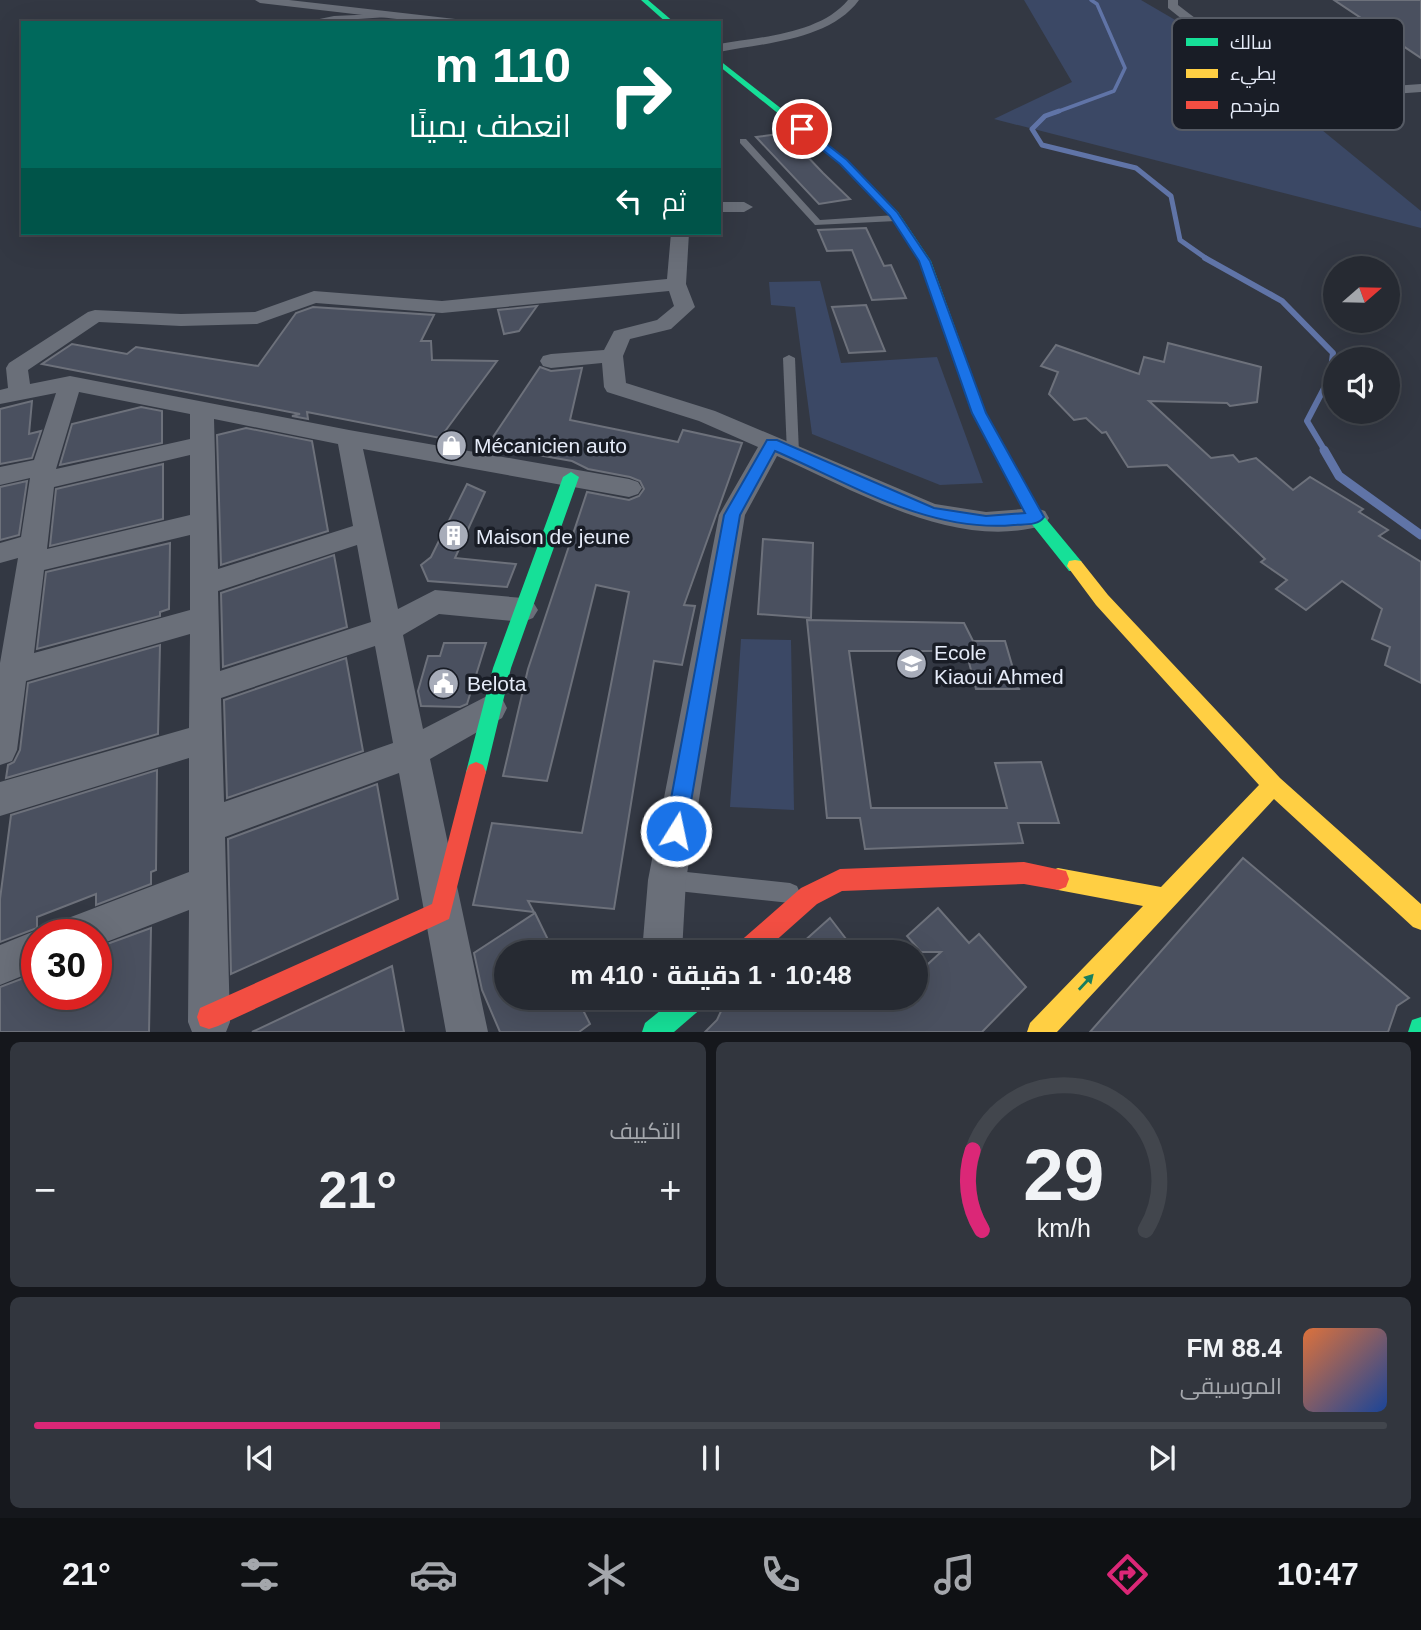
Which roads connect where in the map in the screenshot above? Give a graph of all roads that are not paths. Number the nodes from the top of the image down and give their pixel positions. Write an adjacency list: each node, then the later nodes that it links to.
1 (260, 0): 5 (street)
2 (644, 0): 9 (main road)
3 (854, 0): 10 (street)
4 (1173, 0): 6 (street)
5 (401, 15): 7 (lane); 8 (street)
6 (1187, 18)
7 (315, 21)
8 (448, 21)
9 (670, 21)
10 (721, 48)
11 (721, 64): 15 (main road)
12 (743, 141): 15 (lane)
13 (744, 206): 14 (street)
14 (721, 207)
15 (896, 218): 31 (main road)
16 (680, 235): 17 (street)
17 (676, 284): 18 (street); 22 (street)
18 (612, 356): 20 (street); 26 (street)
19 (789, 358): 26 (lane)
20 (551, 360)
21 (70, 383): 22 (street); 23 (street); 27 (street)
22 (10, 395)
23 (202, 408): 24 (street); 25 (street)
24 (349, 438): 29 (street); 33 (street)
25 (203, 444): 27 (street); 32 (street)
26 (782, 448): 31 (street); 49 (street)
27 (43, 473): 28 (street); 35 (street)
28 (0, 476)
29 (571, 477): 30 (street); 37 (main road)
30 (629, 488)
31 (1036, 517): 46 (main road)
32 (204, 522): 35 (street); 36 (street)
33 (368, 531): 36 (street); 39 (street)
34 (0, 553): 35 (street)
35 (31, 554): 40 (street)
36 (204, 584): 38 (street)
37 (523, 610): 39 (street); 42 (main road)
38 (205, 618): 40 (street); 41 (street)
39 (388, 629): 41 (street); 45 (street)
40 (11, 661): 44 (street)
41 (205, 690): 43 (street)
42 (491, 708): 45 (street); 53 (main road)
43 (206, 738): 47 (street); 48 (street)
44 (0, 750)
45 (410, 753): 48 (street); 53 (street)
46 (1273, 785): 52 (main road); 54 (main road)
47 (0, 799)
48 (207, 826): 50 (street)
49 (667, 880): 51 (lane); 56 (street)
50 (207, 884): 55 (street); 60 (street)
51 (809, 895): 52 (main road); 57 (main road)
52 (1165, 899): 62 (main road, one-way to 52)
53 (441, 911): 60 (main road); 61 (street)
54 (1421, 919)
55 (112, 921)
56 (663, 940)
57 (758, 940)
58 (21, 956): 59 (street)
59 (0, 965)
60 (209, 1024)
61 (467, 1031)
62 (1039, 1031)

